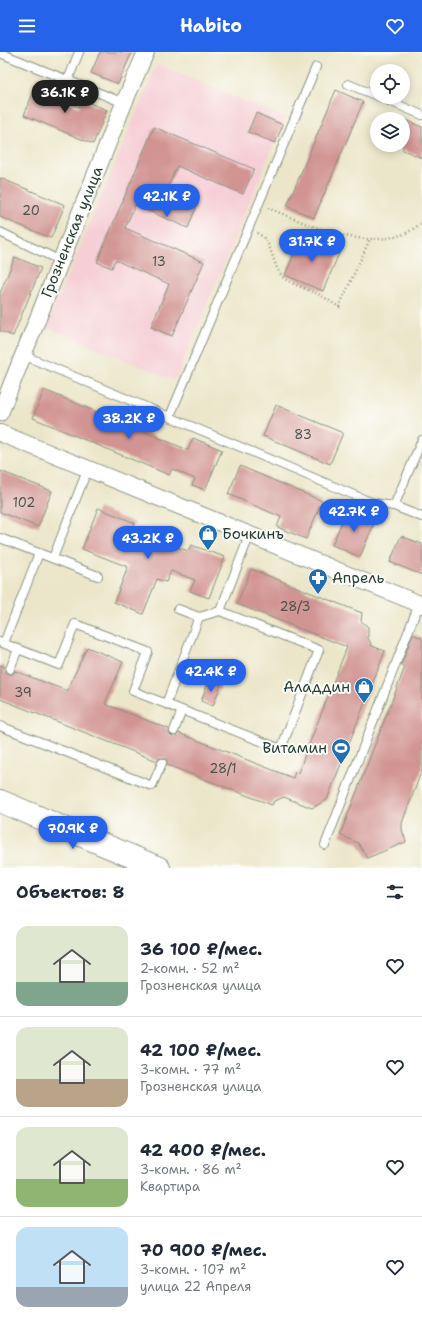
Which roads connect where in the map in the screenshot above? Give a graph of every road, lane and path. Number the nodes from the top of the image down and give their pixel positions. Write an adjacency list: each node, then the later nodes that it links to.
1 (79, 52): 5 (lane)
2 (146, 52): 8 (street, Грозненская улица)
3 (0, 53): 5 (lane)
4 (316, 67): 11 (lane)
5 (68, 80): 8 (lane)
6 (348, 84): 7 (lane)
7 (370, 93)
8 (124, 103): 16 (street, Грозненская улица)
9 (396, 104): 10 (lane)
10 (422, 115)
11 (259, 204): 13 (lane); 15 (path)
12 (422, 223): 15 (path)
13 (248, 230): 15 (path); 19 (lane)
14 (0, 232): 16 (lane)
15 (370, 239)
16 (61, 261): 17 (street, Грозненская улица)
17 (23, 355): 18 (street, Грозненская улица); 19 (lane)
18 (0, 412)
19 (170, 416): 23 (lane)
20 (0, 433): 22 (street)
21 (422, 440): 23 (lane)
22 (88, 468): 25 (street); 28 (lane)
23 (394, 506): 24 (lane)
24 (422, 517)
25 (250, 534): 30 (street); 32 (lane)
26 (0, 538): 27 (lane)
27 (39, 553): 28 (lane); 34 (lane)
28 (53, 558): 29 (lane)
29 (98, 576)
30 (420, 604): 43 (lane)
31 (178, 609): 33 (lane)
32 (220, 611): 33 (lane); 38 (lane)
33 (199, 618): 37 (lane)
34 (2, 642): 35 (lane)
35 (18, 649): 36 (lane); 37 (lane)
36 (10, 669)
37 (166, 704): 38 (lane)
38 (182, 710): 40 (lane)
39 (0, 726): 41 (lane)
40 (174, 731)
41 (162, 762)
42 (0, 801): 44 (main road)
43 (325, 845)
44 (159, 868)

